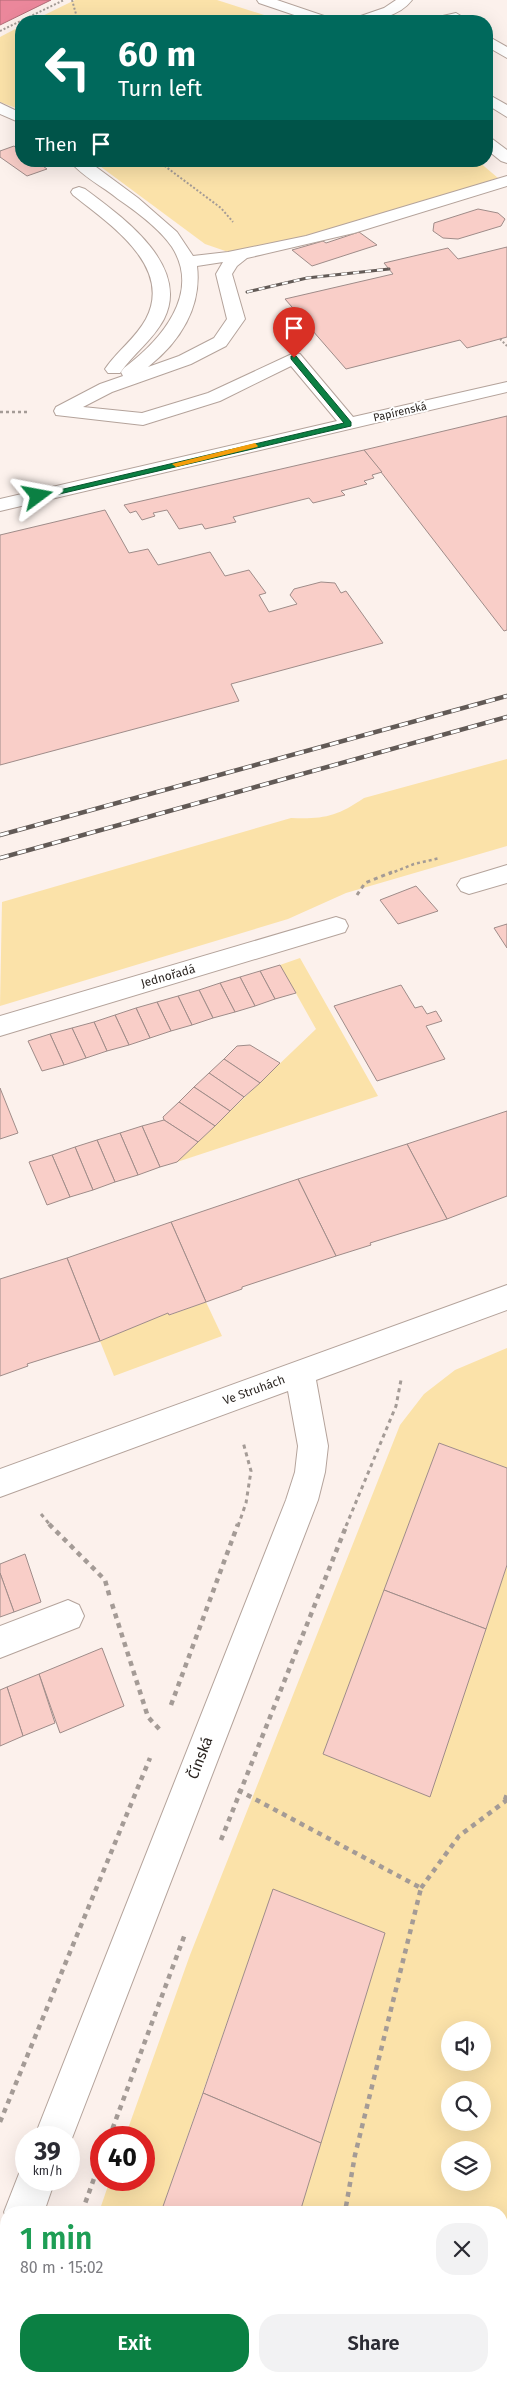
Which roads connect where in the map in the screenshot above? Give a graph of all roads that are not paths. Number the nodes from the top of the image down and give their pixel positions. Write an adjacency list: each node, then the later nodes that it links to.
1 (264, 0): 3 (street)
2 (405, 0): 4 (street)
3 (308, 15)
4 (377, 15)
5 (493, 44): 6 (street)
6 (507, 54)
7 (493, 102): 9 (street)
8 (0, 108): 10 (street)
9 (507, 112)
10 (15, 116)
11 (493, 146): 12 (street)
12 (505, 155)
13 (86, 167): 17 (street)
14 (507, 181): 16 (street)
15 (79, 192): 19 (street)
16 (250, 253): 17 (street); 19 (street)
17 (187, 262): 19 (street)
18 (507, 387): 20 (street, Papírenská)
19 (104, 389): 20 (street)
20 (349, 424): 21 (street, Papírenská)
21 (0, 505)
22 (507, 874): 23 (street)
23 (468, 885)
24 (336, 926): 25 (street, Jednořadá)
25 (0, 1026)
26 (507, 1297): 27 (street, Ve Struhách)
27 (300, 1373): 28 (street, Ve Struhách); 31 (street, Čínská)
28 (0, 1483)
29 (68, 1616): 30 (street)
30 (0, 1642)
31 (58, 2126)
32 (32, 2191): 33 (street)
33 (26, 2206)

